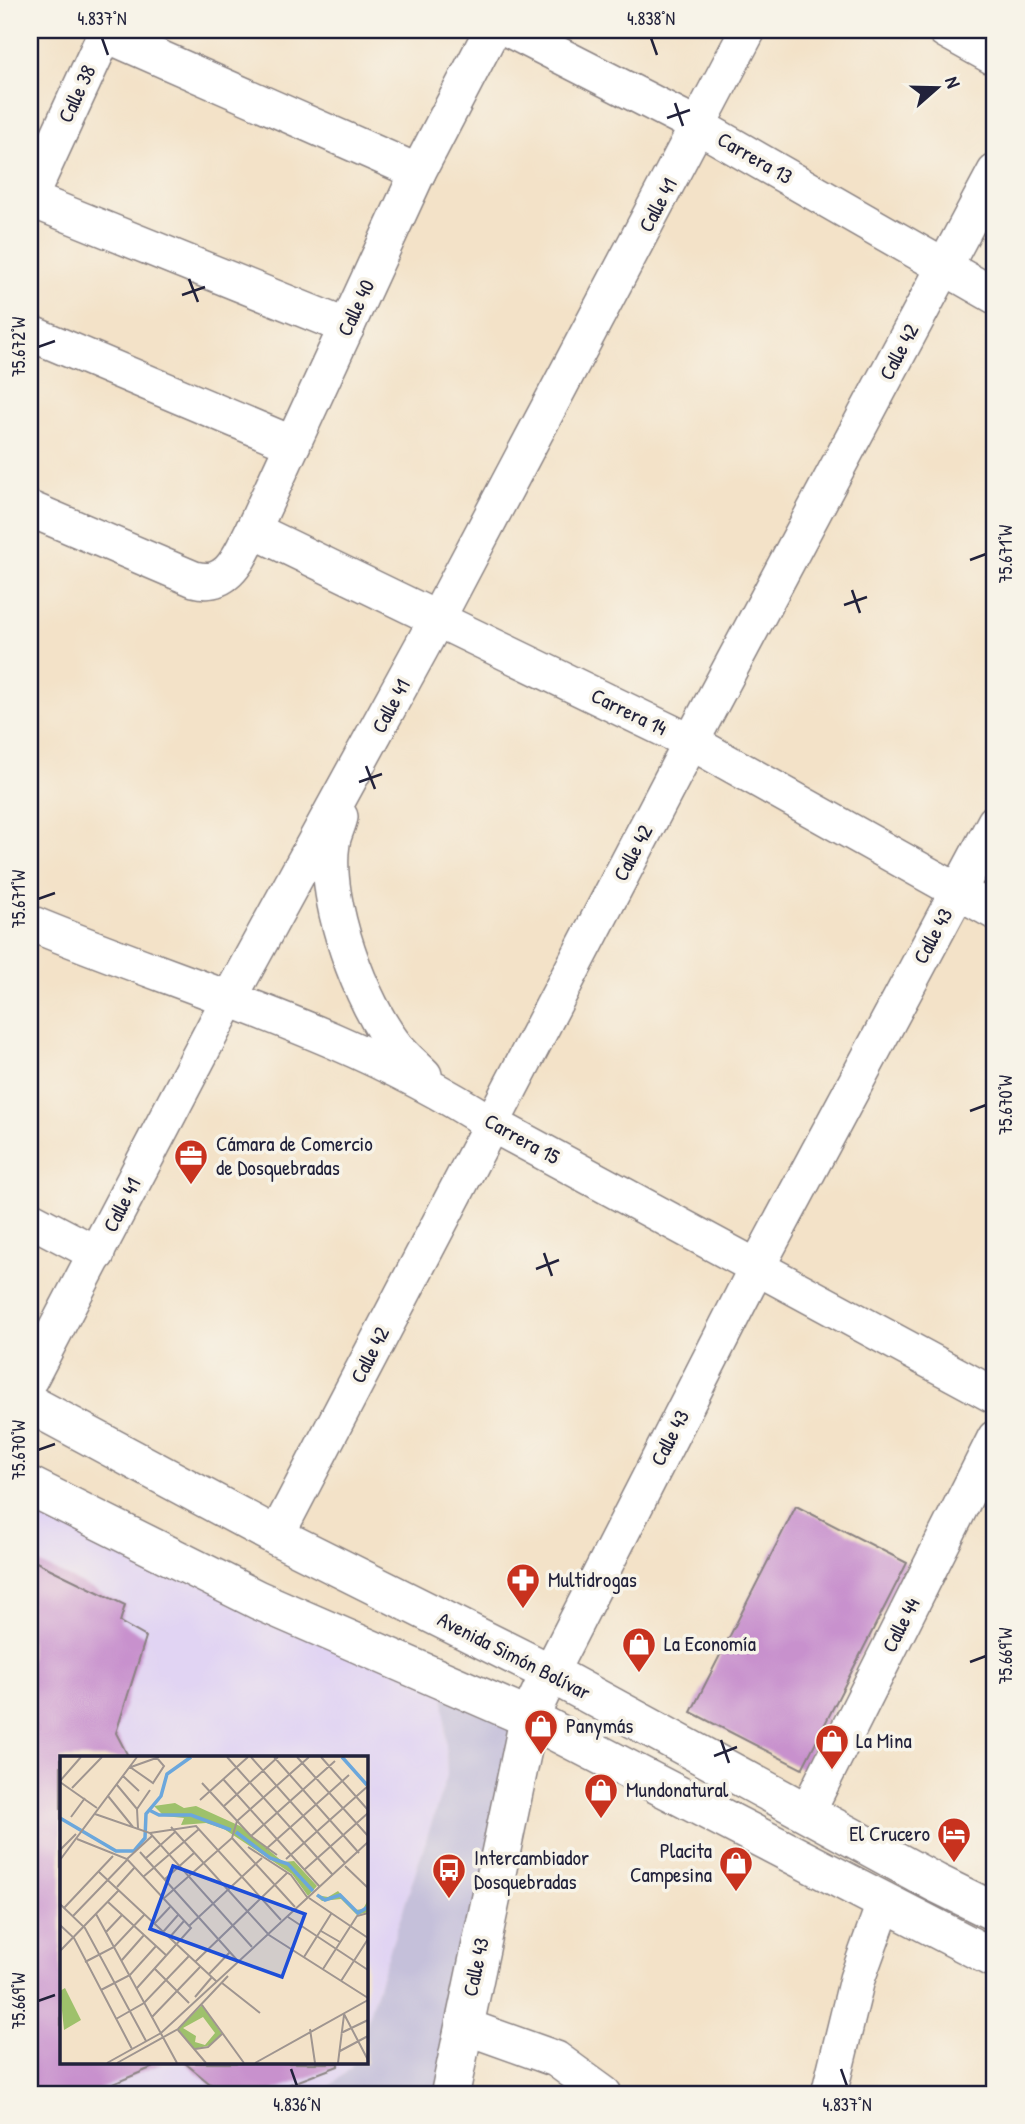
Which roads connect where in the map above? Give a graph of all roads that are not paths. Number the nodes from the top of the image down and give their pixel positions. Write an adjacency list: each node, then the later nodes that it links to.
1 (492, 30): 8 (street, Calle 40)
2 (510, 30): 7 (street, Carrera 13)
3 (748, 30): 7 (street, Calle 41)
4 (945, 30): 6 (street)
5 (106, 32): 8 (street); 10 (street, Calle 38)
6 (995, 58)
7 (700, 127): 11 (street, Carrera 13); 18 (street, Calle 41)
8 (418, 172): 13 (street, Calle 40)
9 (995, 172): 11 (street, Calle 42)
10 (30, 198): 13 (street)
11 (945, 267): 12 (street, Carrera 13); 19 (street, Calle 42)
12 (995, 296)
13 (347, 327): 15 (street, Calle 40)
14 (30, 333): 15 (street)
15 (293, 444): 17 (street, Calle 40)
16 (30, 509): 17 (street, Calle 40)
17 (253, 530): 18 (street, Carrera 14)
18 (437, 620): 19 (street, Carrera 14); 20 (street, Calle 41)
19 (691, 741): 22 (street, Carrera 14); 27 (street, Calle 42)
20 (354, 774): 25 (street, Calle 41); 26 (street)
21 (995, 822): 22 (street, Calle 43)
22 (957, 892): 23 (street, Carrera 14); 30 (street, Calle 43)
23 (995, 912)
24 (30, 923): 25 (street, Carrera 15)
25 (229, 999): 26 (street, Carrera 15); 29 (street, Calle 41)
26 (442, 1091): 27 (street, Carrera 15)
27 (490, 1123): 30 (street, Carrera 15); 36 (street, Calle 42)
28 (30, 1219): 29 (street)
29 (97, 1254): 31 (street, Calle 41)
30 (757, 1267): 32 (street, Carrera 15); 37 (street, Calle 43)
31 (30, 1379)
32 (995, 1396)
33 (30, 1404): 36 (main road, Avenida Simón Bolívar)
34 (995, 1438): 39 (street, Calle 44)
35 (30, 1486): 38 (main road)
36 (276, 1536): 37 (main road, Avenida Simón Bolívar)
37 (550, 1673): 38 (main road, Calle 43); 39 (main road, Avenida Simón Bolívar)
38 (529, 1718): 39 (main road); 40 (main road); 43 (main road, Calle 43)
39 (807, 1812): 41 (main road, Avenida Simón Bolívar)
40 (884, 1904): 42 (main road); 46 (street)
41 (995, 1912)
42 (995, 1959)
43 (464, 2026): 44 (main road, Calle 43); 45 (street)
44 (450, 2094)
45 (604, 2094)
46 (829, 2094)

